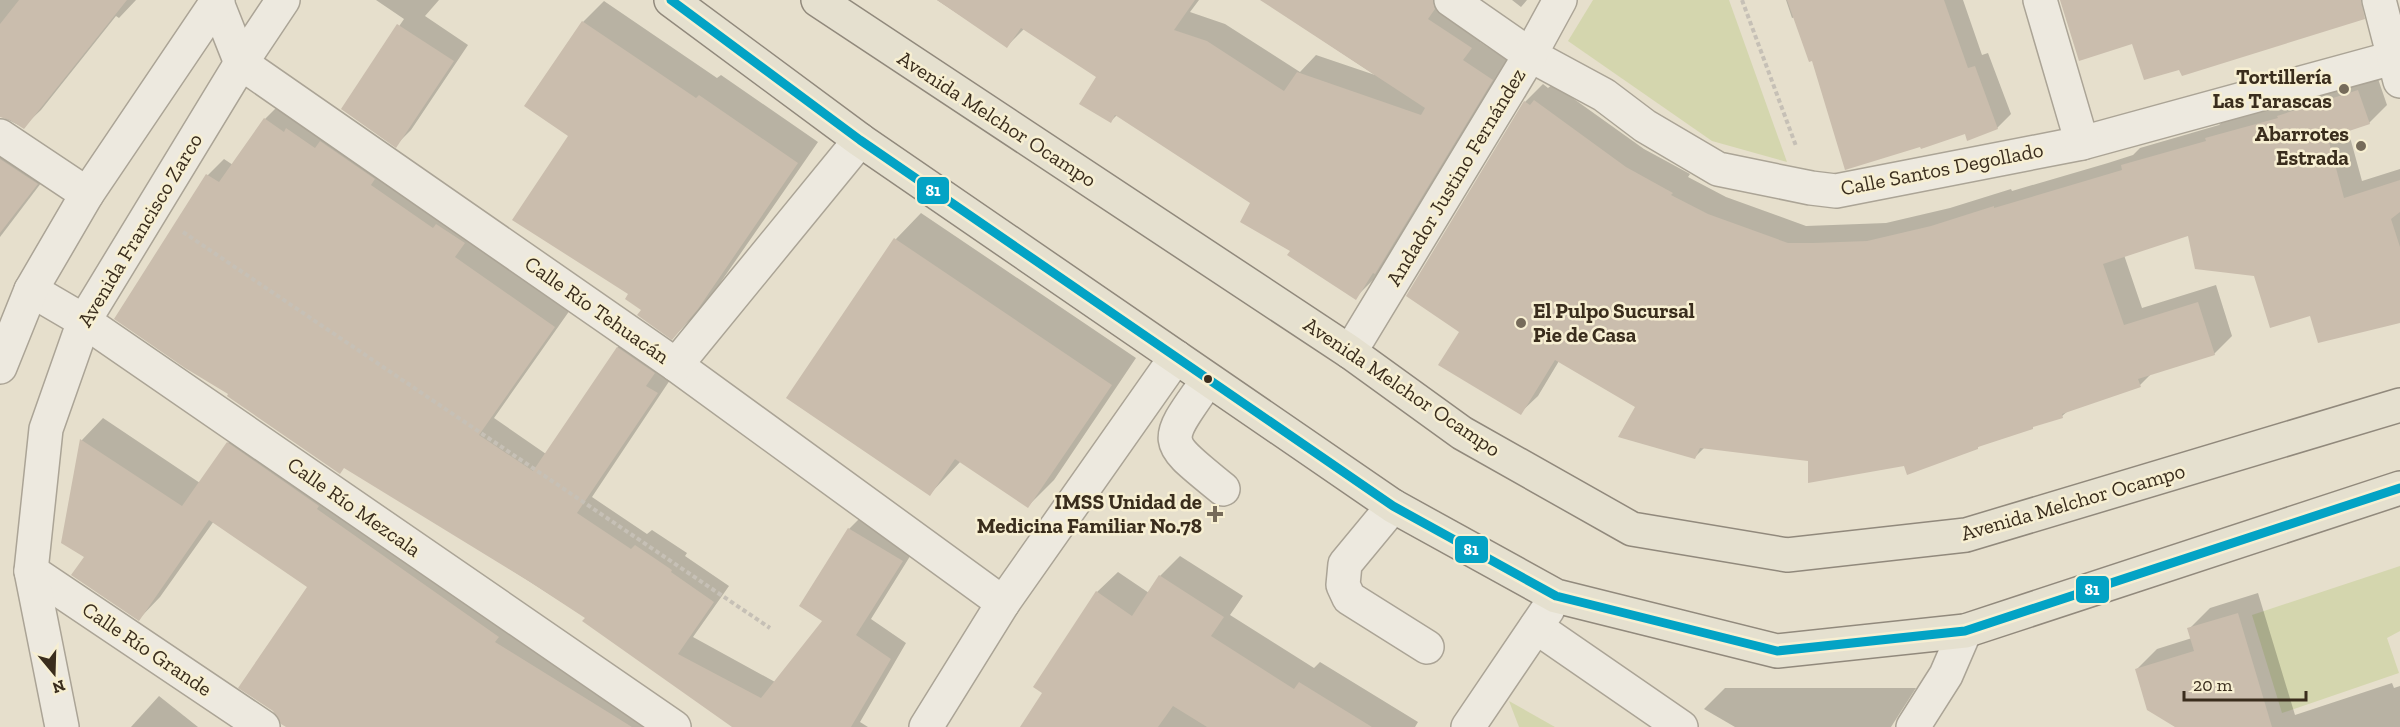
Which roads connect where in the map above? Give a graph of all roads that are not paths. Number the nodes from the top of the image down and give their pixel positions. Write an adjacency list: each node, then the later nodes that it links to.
1 (217, 0): 10 (street); 15 (street)
2 (284, 0): 10 (street, Avenida Francisco Zarco)
3 (671, 0): 13 (main road)
4 (818, 0): 18 (main road, Avenida Melchor Ocampo)
5 (1451, 0): 9 (street, Calle Santos Degollado)
6 (1560, 0): 9 (street, Andador Justino Fernández)
7 (2040, 0): 14 (street)
8 (2379, 0): 11 (street)
9 (1530, 55): 14 (street, Calle Santos Degollado); 18 (street, Andador Justino Fernández)
10 (241, 63): 17 (street, Avenida Francisco Zarco); 20 (street, Calle Río Tehuacán)
11 (2398, 65): 14 (street, Calle Santos Degollado)
12 (0, 136): 15 (street)
13 (860, 140): 19 (main road); 20 (street)
14 (2082, 142)
15 (87, 194): 16 (street)
16 (31, 290): 17 (street, Calle Río Mezcala); 21 (street)
17 (84, 321): 27 (street, Avenida Francisco Zarco); 35 (street, Calle Río Mezcala)
18 (1350, 352): 23 (main road, Avenida Melchor Ocampo)
19 (1176, 357): 22 (main road); 29 (street)
20 (676, 365): 29 (street, Calle Río Tehuacán)
21 (0, 367)
22 (1208, 380): 25 (street); 26 (main road)
23 (2400, 405)
24 (2400, 488): 31 (main road)
25 (1223, 489)
26 (1394, 506): 28 (main road); 32 (street)
27 (31, 571): 33 (street, Avenida Francisco Zarco); 34 (street, Calle Río Grande)
28 (1556, 596): 30 (street); 31 (main road)
29 (1003, 603): 36 (street)
30 (1536, 627): 37 (street); 38 (street)
31 (1965, 631): 39 (street)
32 (1427, 646)
33 (63, 727)
34 (264, 727)
35 (674, 727)
36 (926, 727)
37 (1468, 727)
38 (1681, 727)
39 (1913, 727)

